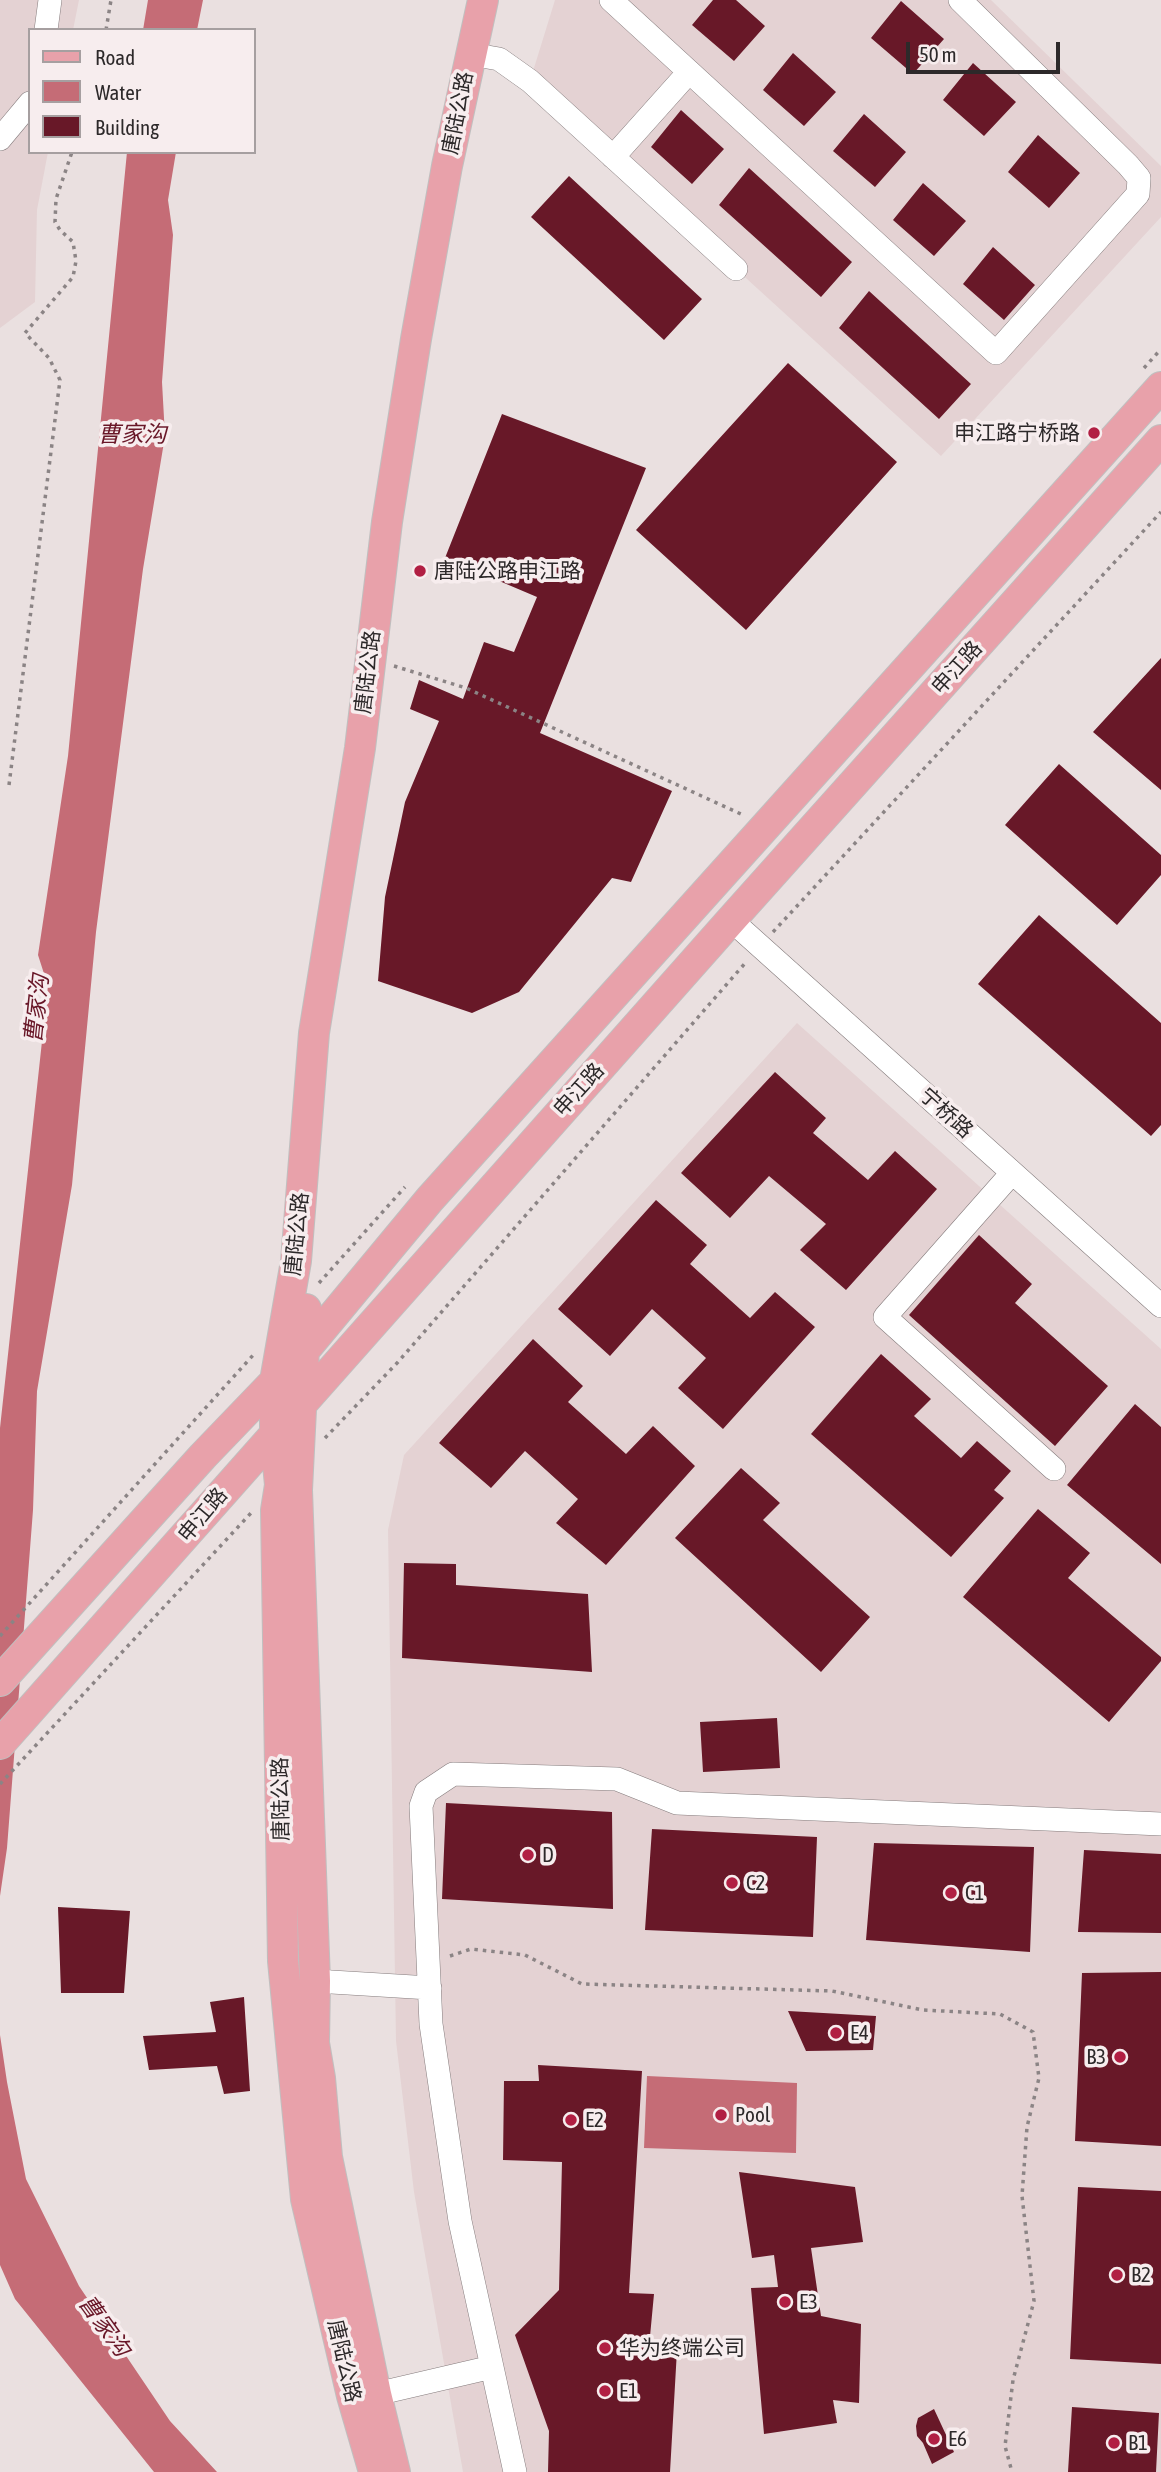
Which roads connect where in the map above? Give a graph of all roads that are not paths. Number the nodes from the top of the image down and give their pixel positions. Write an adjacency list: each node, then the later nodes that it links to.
1 (50, 0): 6 (street)
2 (482, 0): 7 (main road, 唐陆公路)
3 (498, 0): 7 (main road, 唐陆公路)
4 (611, 0): 8 (street)
5 (960, 0): 8 (street)
6 (46, 28)
7 (477, 55): 11 (street); 18 (main road, 唐陆公路); 19 (main road, 唐陆公路)
8 (689, 72): 11 (street)
9 (28, 105): 10 (street)
10 (0, 139)
11 (613, 156): 12 (street)
12 (736, 269)
13 (1161, 387): 18 (main road, 申江路)
14 (1161, 440): 15 (main road, 申江路)
15 (731, 920): 16 (street, 宁桥路); 20 (main road, 申江路)
16 (1013, 1173): 17 (street, 宁桥路); 22 (street)
17 (1161, 1306)
18 (303, 1352): 19 (main road, 申江路); 20 (main road, 唐陆公路)
19 (275, 1381): 21 (main road, 唐陆公路); 24 (main road, 申江路)
20 (300, 1407): 21 (main road, 申江路); 23 (main road, 唐陆公路)
21 (275, 1434): 23 (main road, 唐陆公路); 25 (main road, 申江路)
22 (1054, 1469)
23 (290, 1474): 27 (main road, 唐陆公路); 31 (main road, 唐陆公路)
24 (0, 1681)
25 (0, 1744)
26 (1161, 1824): 28 (street)
27 (315, 1981): 28 (street); 30 (main road, 唐陆公路)
28 (430, 1988): 29 (street)
29 (492, 2367): 30 (street); 33 (street)
30 (376, 2394): 32 (main road, 唐陆公路)
31 (374, 2472)
32 (395, 2472)
33 (514, 2472)

